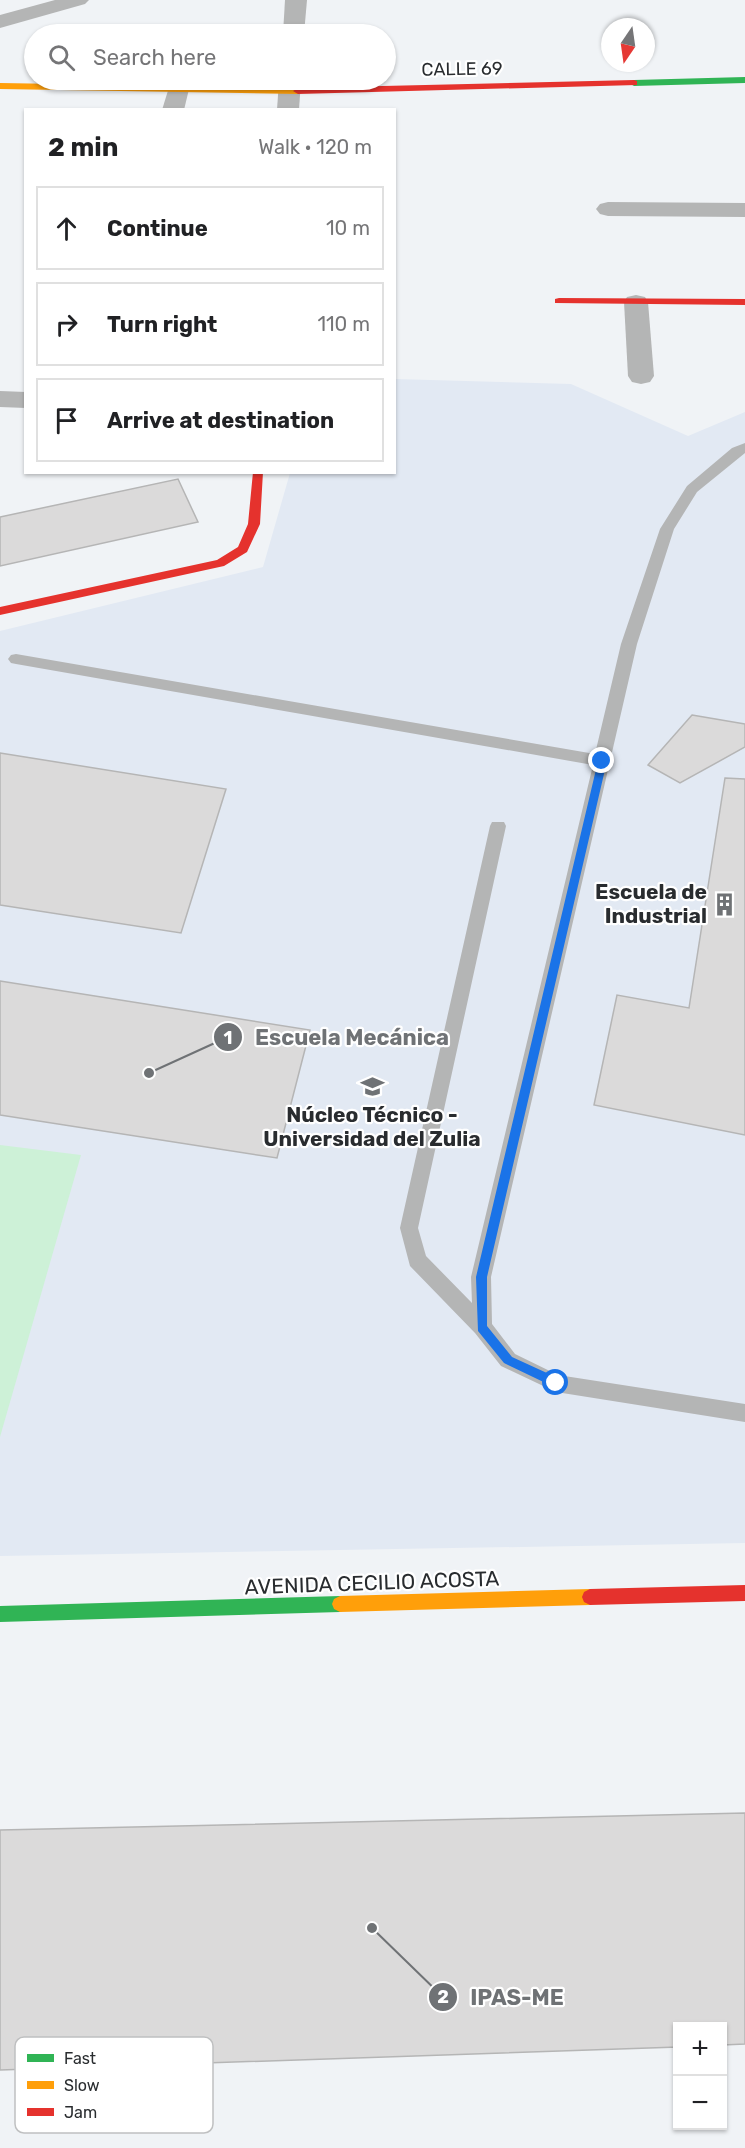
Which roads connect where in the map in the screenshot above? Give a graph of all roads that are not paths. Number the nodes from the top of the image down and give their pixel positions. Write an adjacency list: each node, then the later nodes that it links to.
1 (78, 0): 3 (street)
2 (296, 0): 4 (street)
3 (0, 22)
4 (295, 24)
5 (745, 80): 10 (street, CALLE 69)
6 (0, 86): 7 (street, CALLE 69)
7 (24, 88)
8 (54, 90): 12 (street, CALLE 69)
9 (394, 90): 11 (street, CALLE 69)
10 (396, 90)
11 (289, 93): 12 (street, CALLE 69)
12 (176, 99)
13 (608, 209): 14 (street)
14 (745, 210)
15 (559, 301): 16 (street)
16 (636, 302): 17 (street); 18 (street)
17 (745, 302)
18 (641, 376)
19 (0, 399): 20 (street)
20 (24, 400)
21 (745, 448): 25 (lane)
22 (258, 474): 23 (street)
23 (0, 610)
24 (16, 659): 25 (lane)
25 (602, 761): 27 (lane)
26 (498, 826): 27 (lane)
27 (482, 1327): 28 (lane)
28 (745, 1413)
29 (745, 1593): 30 (street, AVENIDA CECILIO ACOSTA)
30 (0, 1614)

